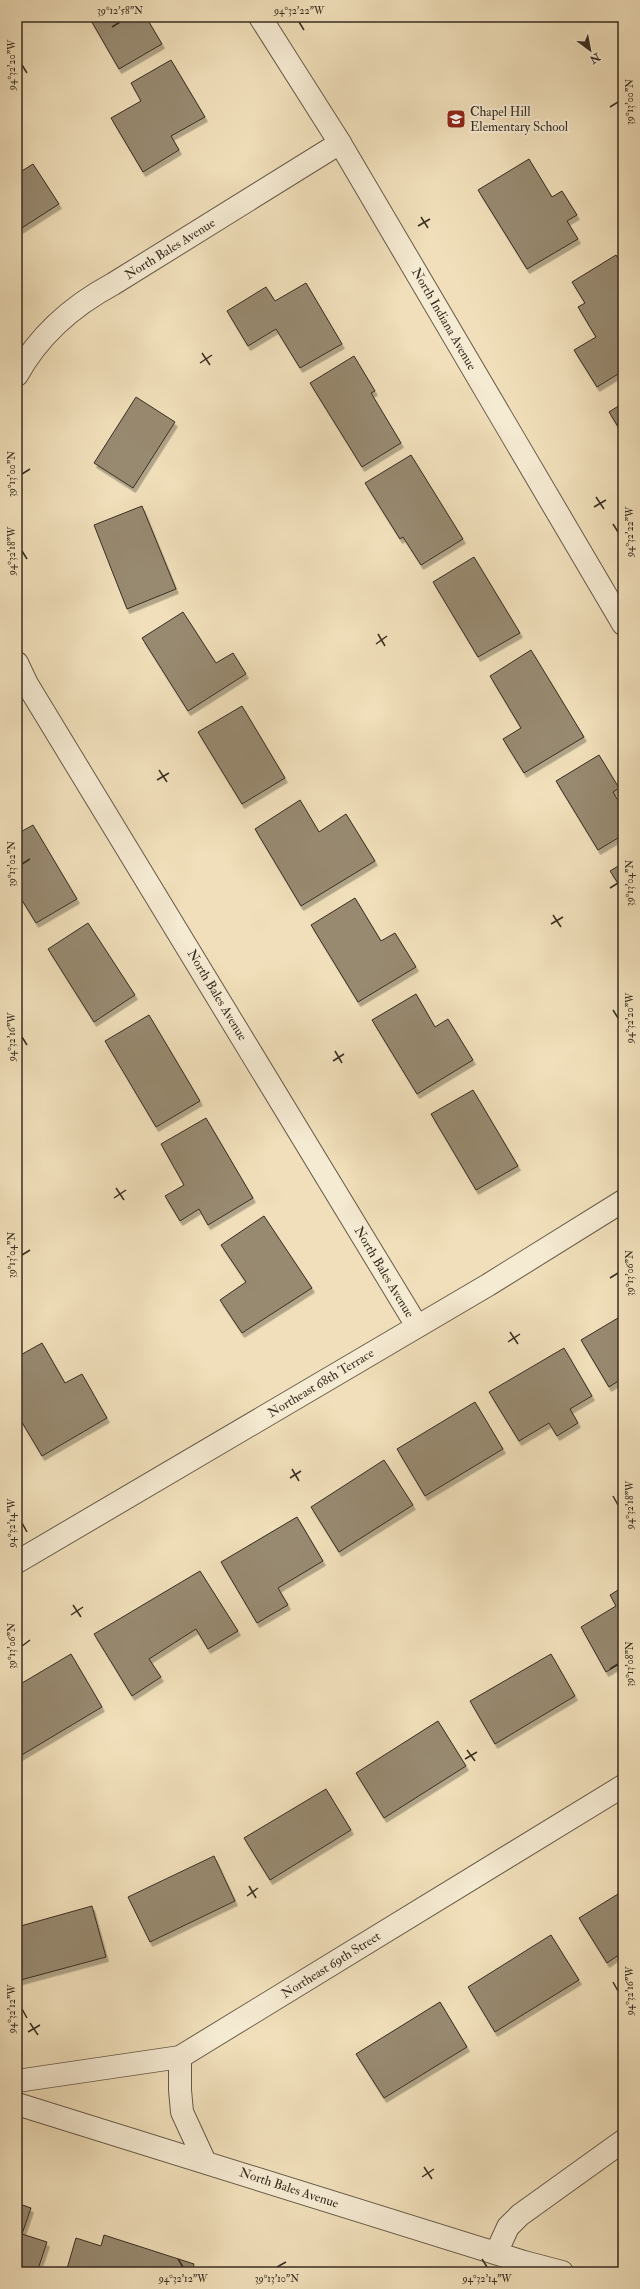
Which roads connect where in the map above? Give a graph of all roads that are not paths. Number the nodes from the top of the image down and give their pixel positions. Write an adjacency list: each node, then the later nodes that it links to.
1 (260, 17): 2 (street, North Indiana Avenue)
2 (340, 143): 3 (street, North Bales Avenue); 4 (street, North Indiana Avenue)
3 (17, 375)
4 (623, 624)
5 (17, 663): 7 (street, North Bales Avenue)
6 (623, 1201): 7 (street, Northeast 68th Terrace)
7 (417, 1326): 8 (street, Northeast 68th Terrace)
8 (17, 1562)
9 (623, 1786): 10 (street, Northeast 69th Street)
10 (180, 2058): 11 (street, Northeast 69th Street); 14 (street)
11 (17, 2081)
12 (17, 2104): 14 (street, North Bales Avenue)
13 (623, 2141): 15 (street)
14 (205, 2162): 15 (street, North Bales Avenue)
15 (496, 2253): 16 (street, North Bales Avenue)
16 (562, 2272)

